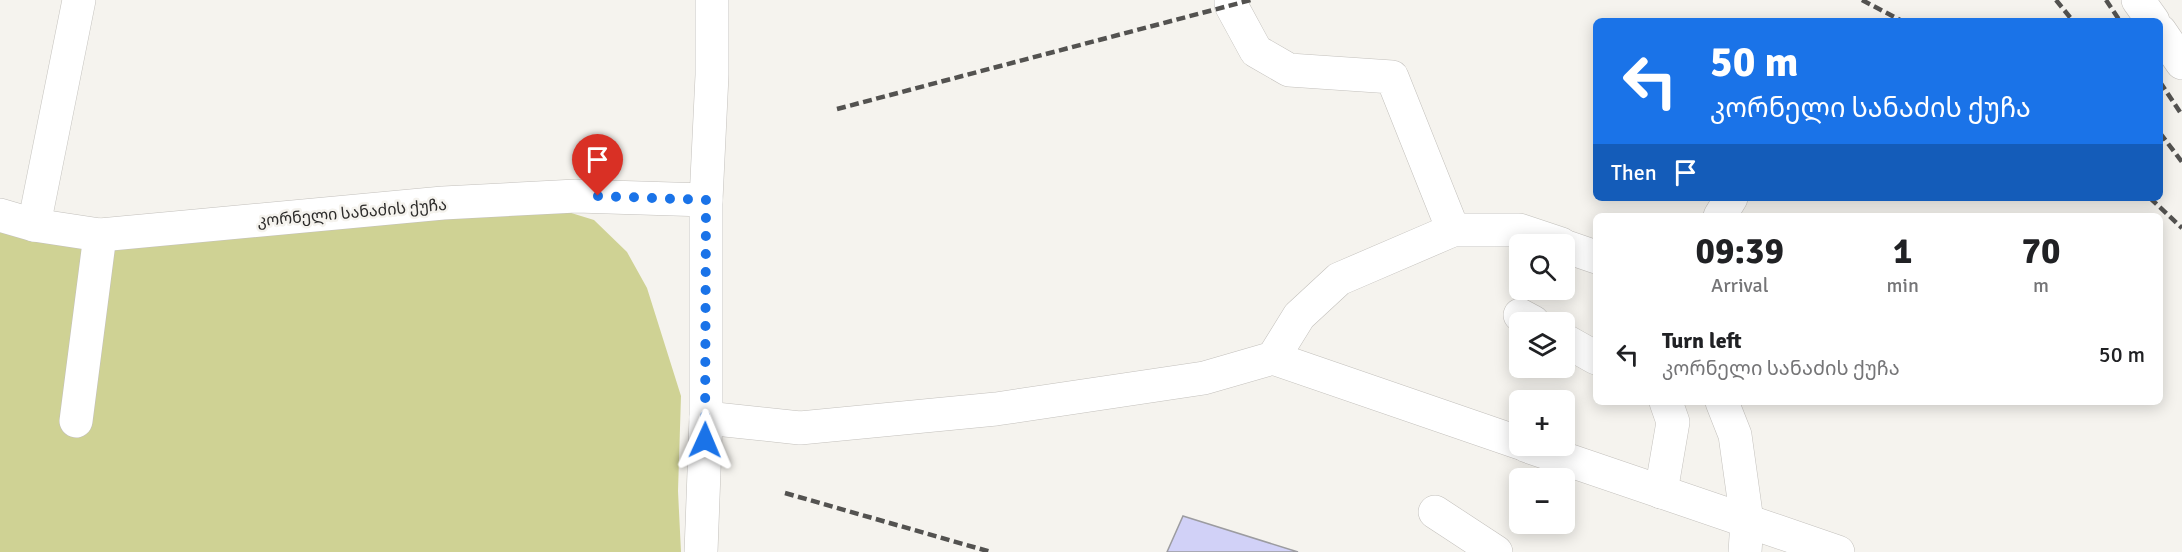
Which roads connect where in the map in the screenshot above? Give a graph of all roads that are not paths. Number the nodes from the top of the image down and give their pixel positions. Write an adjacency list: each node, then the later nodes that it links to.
1 (79, 0): 10 (street)
2 (712, 0): 8 (street)
3 (1230, 0): 11 (street)
4 (2138, 0): 5 (street)
5 (2151, 18)
6 (2163, 36): 7 (street)
7 (2182, 63)
8 (706, 200): 13 (street, კორნელი სანაძის ქუჩა); 21 (street)
9 (0, 215): 10 (street, კორნელი სანაძის ქუჩა)
10 (34, 225): 13 (street, კორნელი სანაძის ქუჩა)
11 (1453, 230): 12 (street); 18 (street)
12 (1531, 234)
13 (100, 235): 22 (street)
14 (1575, 249): 15 (street)
15 (1593, 256)
16 (1575, 346): 17 (street)
17 (1593, 356)
18 (1273, 358): 21 (street); 23 (street)
19 (1667, 405): 25 (street)
20 (1723, 405): 27 (street)
21 (706, 418): 28 (street)
22 (76, 421)
23 (1509, 439)
24 (1556, 456): 25 (street)
25 (1661, 492): 27 (street)
26 (1435, 512): 29 (street)
27 (1746, 536): 30 (street)
28 (701, 552)
29 (1496, 552)
30 (1838, 552)

